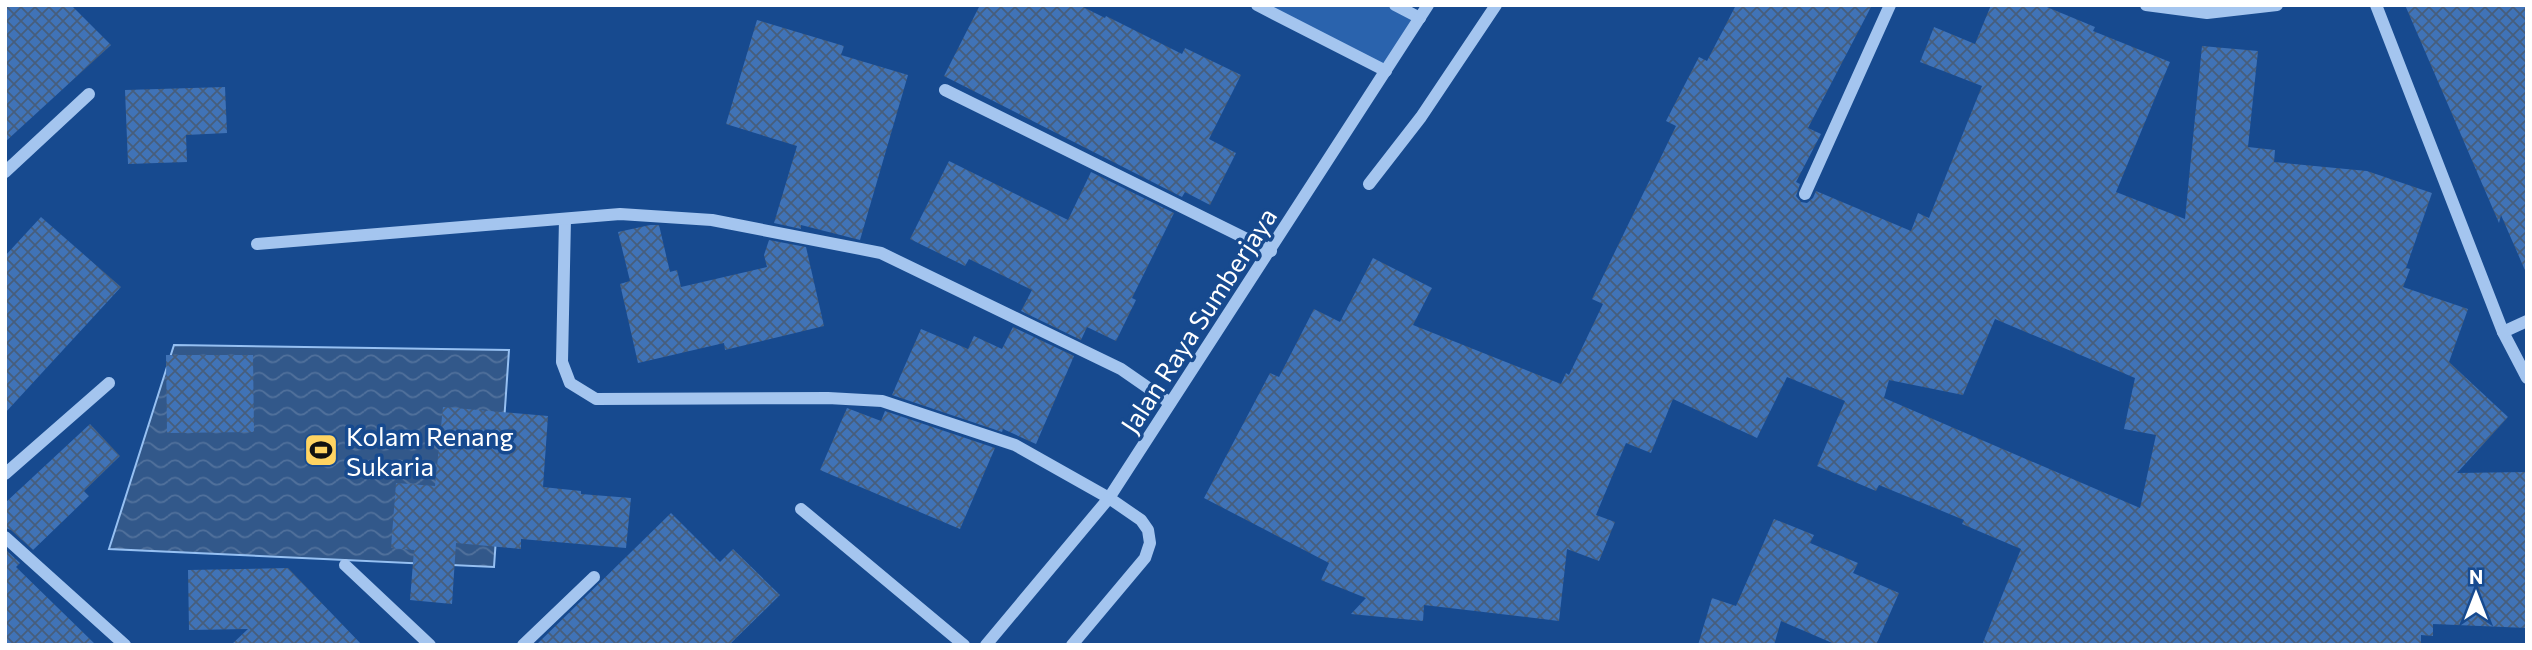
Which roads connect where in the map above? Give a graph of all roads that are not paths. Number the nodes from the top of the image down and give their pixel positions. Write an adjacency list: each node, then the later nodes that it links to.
1 (1257, 5): 10 (street)
2 (1395, 5): 9 (street)
3 (1428, 5): 9 (street, Jalan Raya Sumberjaya)
4 (1496, 5): 14 (street)
5 (1890, 5): 15 (street)
6 (2146, 5): 7 (street)
7 (2277, 5)
8 (2376, 5): 20 (street)
9 (1420, 18): 10 (street, Jalan Raya Sumberjaya)
10 (1386, 71): 18 (street, Jalan Raya Sumberjaya)
11 (945, 90): 18 (street)
12 (89, 94): 13 (street)
13 (5, 172)
14 (1369, 184)
15 (1805, 194)
16 (565, 219): 17 (street); 23 (street); 25 (street)
17 (257, 244)
18 (1270, 251): 23 (street, Jalan Raya Sumberjaya)
19 (2527, 321): 20 (street)
20 (2503, 332): 21 (street)
21 (2527, 378)
22 (110, 383): 24 (street)
23 (1170, 404): 25 (street, Jalan Raya Sumberjaya)
24 (5, 474)
25 (1109, 498): 34 (street, Jalan Raya Sumberjaya); 35 (street)
26 (801, 509): 33 (street)
27 (5, 537): 30 (street)
28 (345, 565): 31 (street)
29 (594, 576): 32 (street)
30 (125, 645)
31 (430, 645)
32 (523, 645)
33 (964, 645)
34 (986, 645)
35 (1072, 645)

